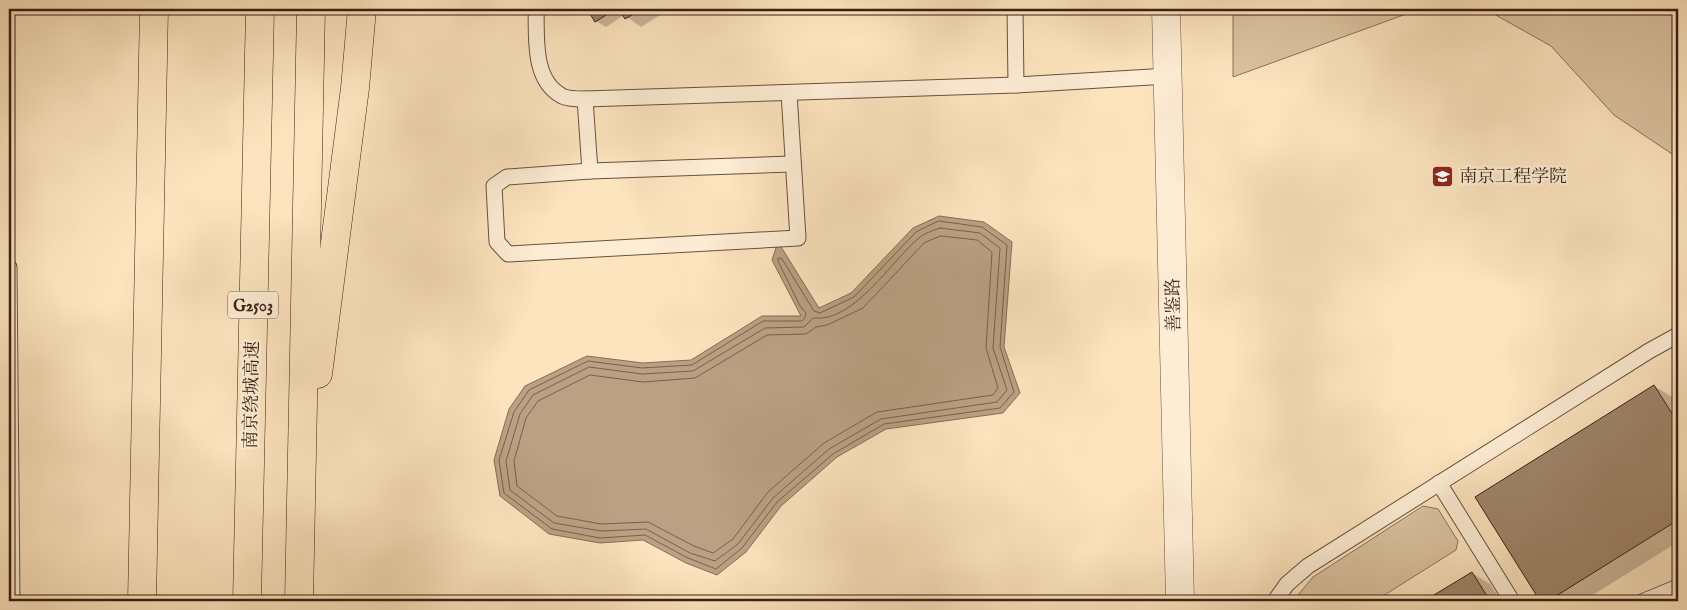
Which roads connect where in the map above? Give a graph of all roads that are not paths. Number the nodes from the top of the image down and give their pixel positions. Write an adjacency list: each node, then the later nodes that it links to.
1 (154, 9): 20 (highway)
2 (260, 9): 21 (highway, 南京绕城高速 / G2503)
3 (311, 9): 17 (highway)
4 (362, 9): 17 (highway)
5 (536, 9): 11 (lane)
6 (1015, 9): 9 (lane)
7 (1166, 9): 8 (street, 善鉴路)
8 (1168, 76): 9 (lane); 23 (street, 善鉴路)
9 (1016, 85): 10 (lane)
10 (789, 93): 11 (lane); 12 (lane)
11 (585, 99): 13 (lane)
12 (792, 164): 13 (lane); 13 (lane)
13 (590, 171)
14 (9, 267): 19 (lane)
15 (1678, 335): 16 (lane)
16 (1439, 483): 24 (lane); 25 (lane)
17 (300, 514): 22 (highway)
18 (1678, 587): 26 (lane)
19 (12, 601)
20 (142, 601)
21 (247, 601)
22 (300, 601)
23 (1180, 601)
24 (1275, 601)
25 (1512, 601)
26 (1644, 601)

